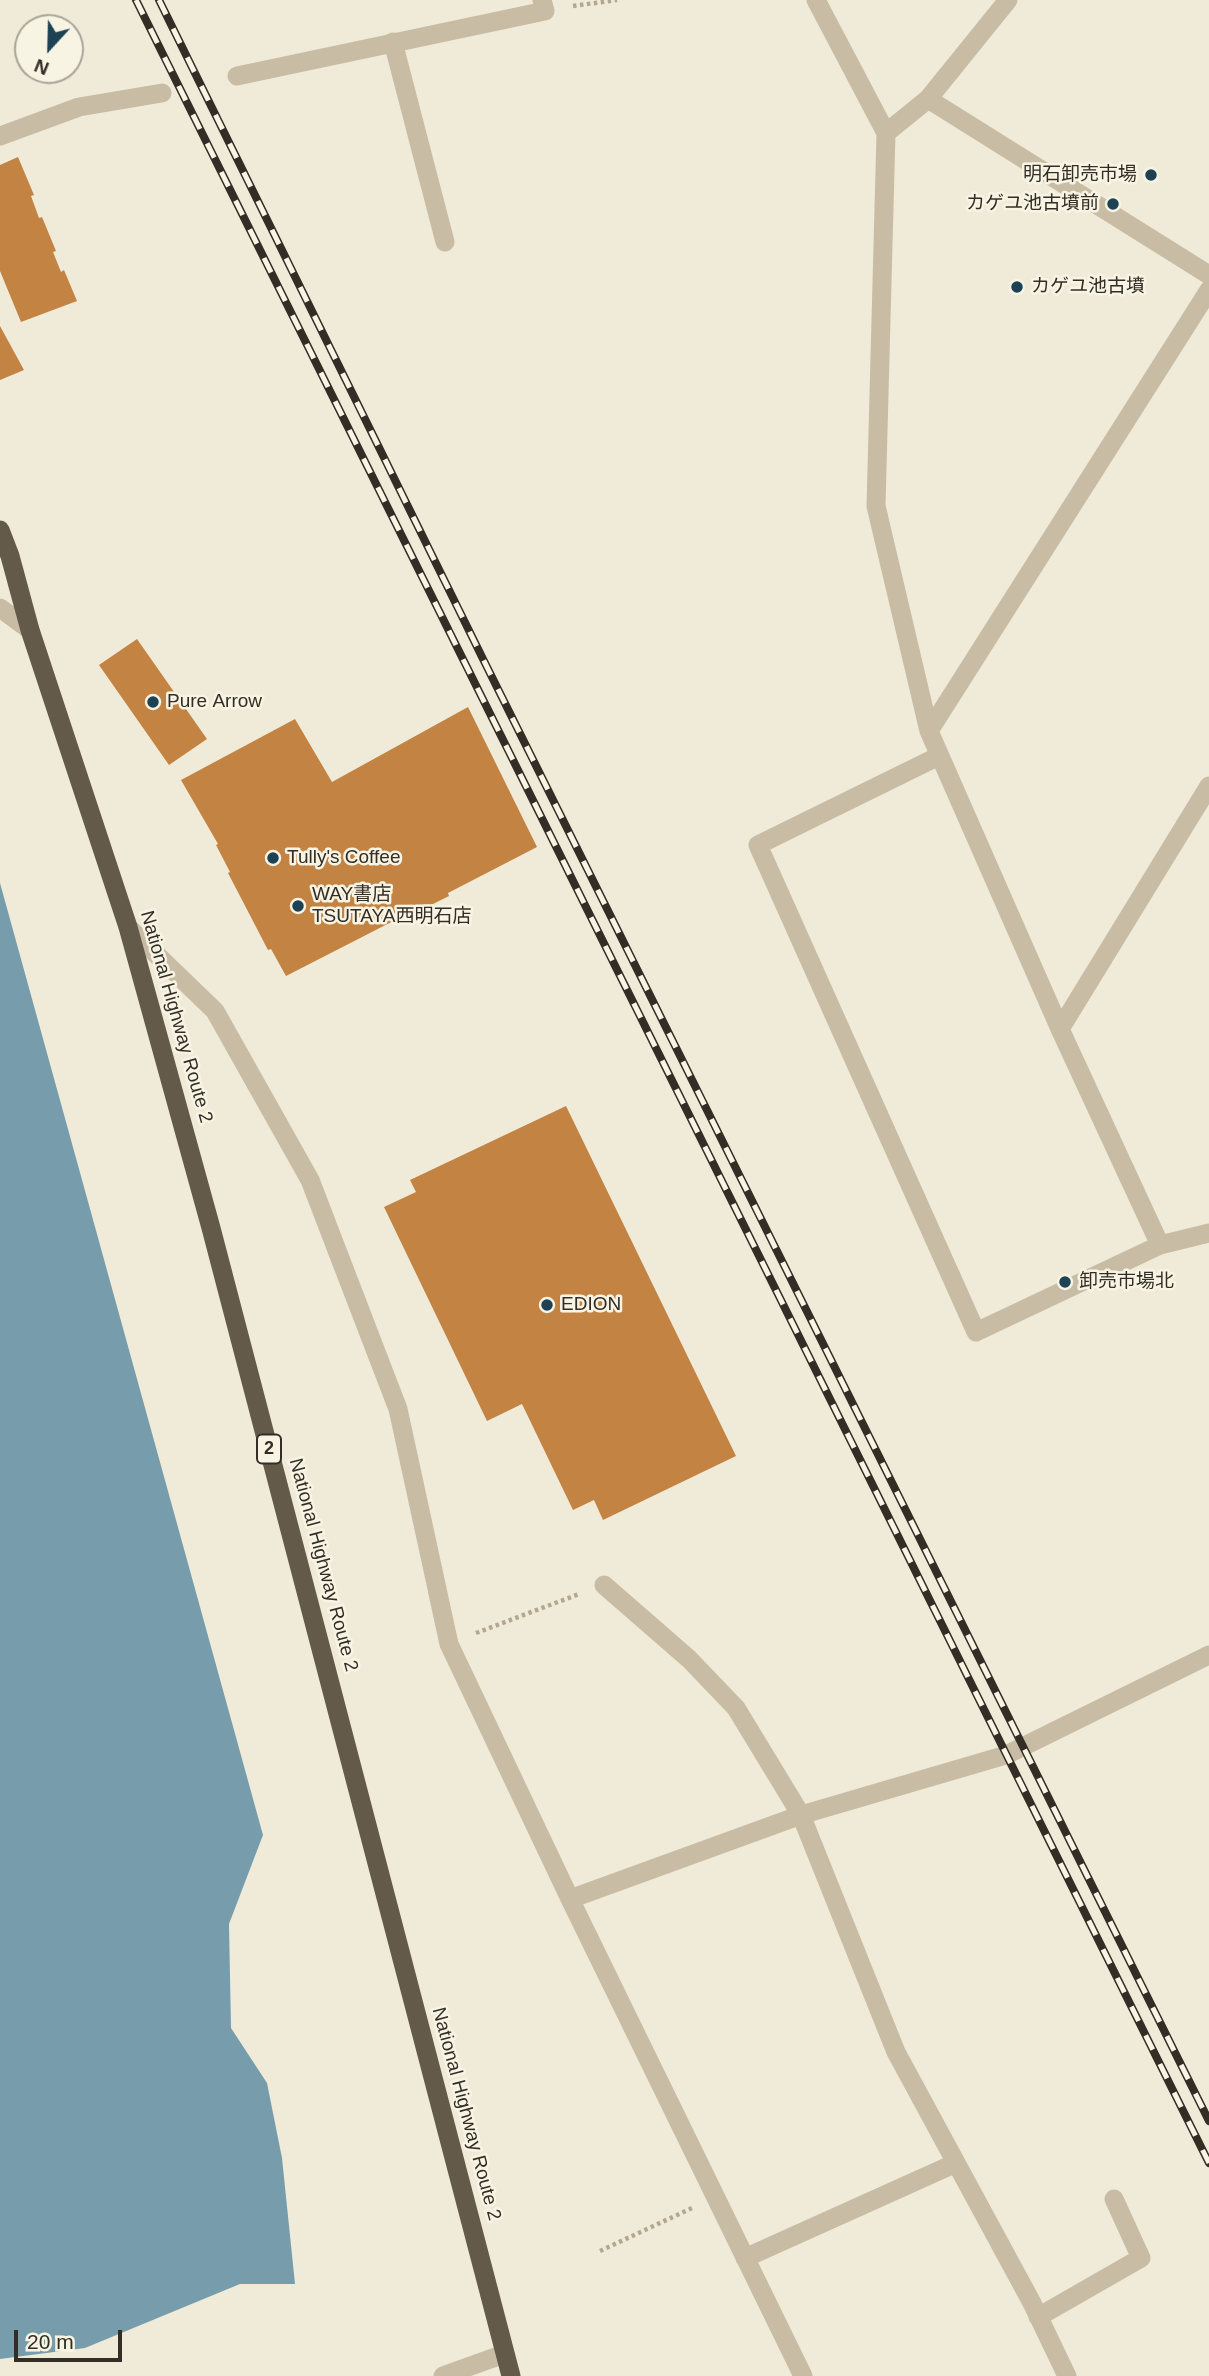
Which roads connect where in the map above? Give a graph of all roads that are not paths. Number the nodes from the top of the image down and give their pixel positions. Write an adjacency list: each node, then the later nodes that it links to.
1 (816, 0): 8 (street)
2 (1008, 0): 7 (street)
3 (543, 5): 4 (street)
4 (393, 42): 5 (street); 10 (street)
5 (237, 76)
6 (162, 93): 9 (street)
7 (928, 99): 8 (street); 11 (street)
8 (886, 133): 16 (street)
9 (0, 136)
10 (445, 242)
11 (1209, 275)
12 (1209, 290): 16 (street)
13 (0, 530): 15 (highway, National Highway Route 2 / 2)
14 (0, 608): 15 (street)
15 (30, 629): 19 (highway, National Highway Route 2 / 2)
16 (929, 731): 17 (street)
17 (939, 756): 20 (street); 22 (street)
18 (1209, 786): 20 (street)
19 (128, 927): 26 (street); 31 (highway, National Highway Route 2 / 2)
20 (1060, 1029): 22 (street)
21 (1209, 1233): 22 (street)
22 (1160, 1245)
23 (604, 1585): 25 (street)
24 (1209, 1655): 25 (street)
25 (802, 1815): 26 (street); 27 (street)
26 (570, 1899): 29 (street)
27 (956, 2163): 29 (street); 30 (street)
28 (1114, 2199): 30 (street)
29 (745, 2258): 34 (street)
30 (1038, 2317): 35 (street)
31 (504, 2354): 32 (street); 33 (highway, National Highway Route 2 / 2)
32 (443, 2376)
33 (510, 2376)
34 (803, 2376)
35 (1067, 2376)

